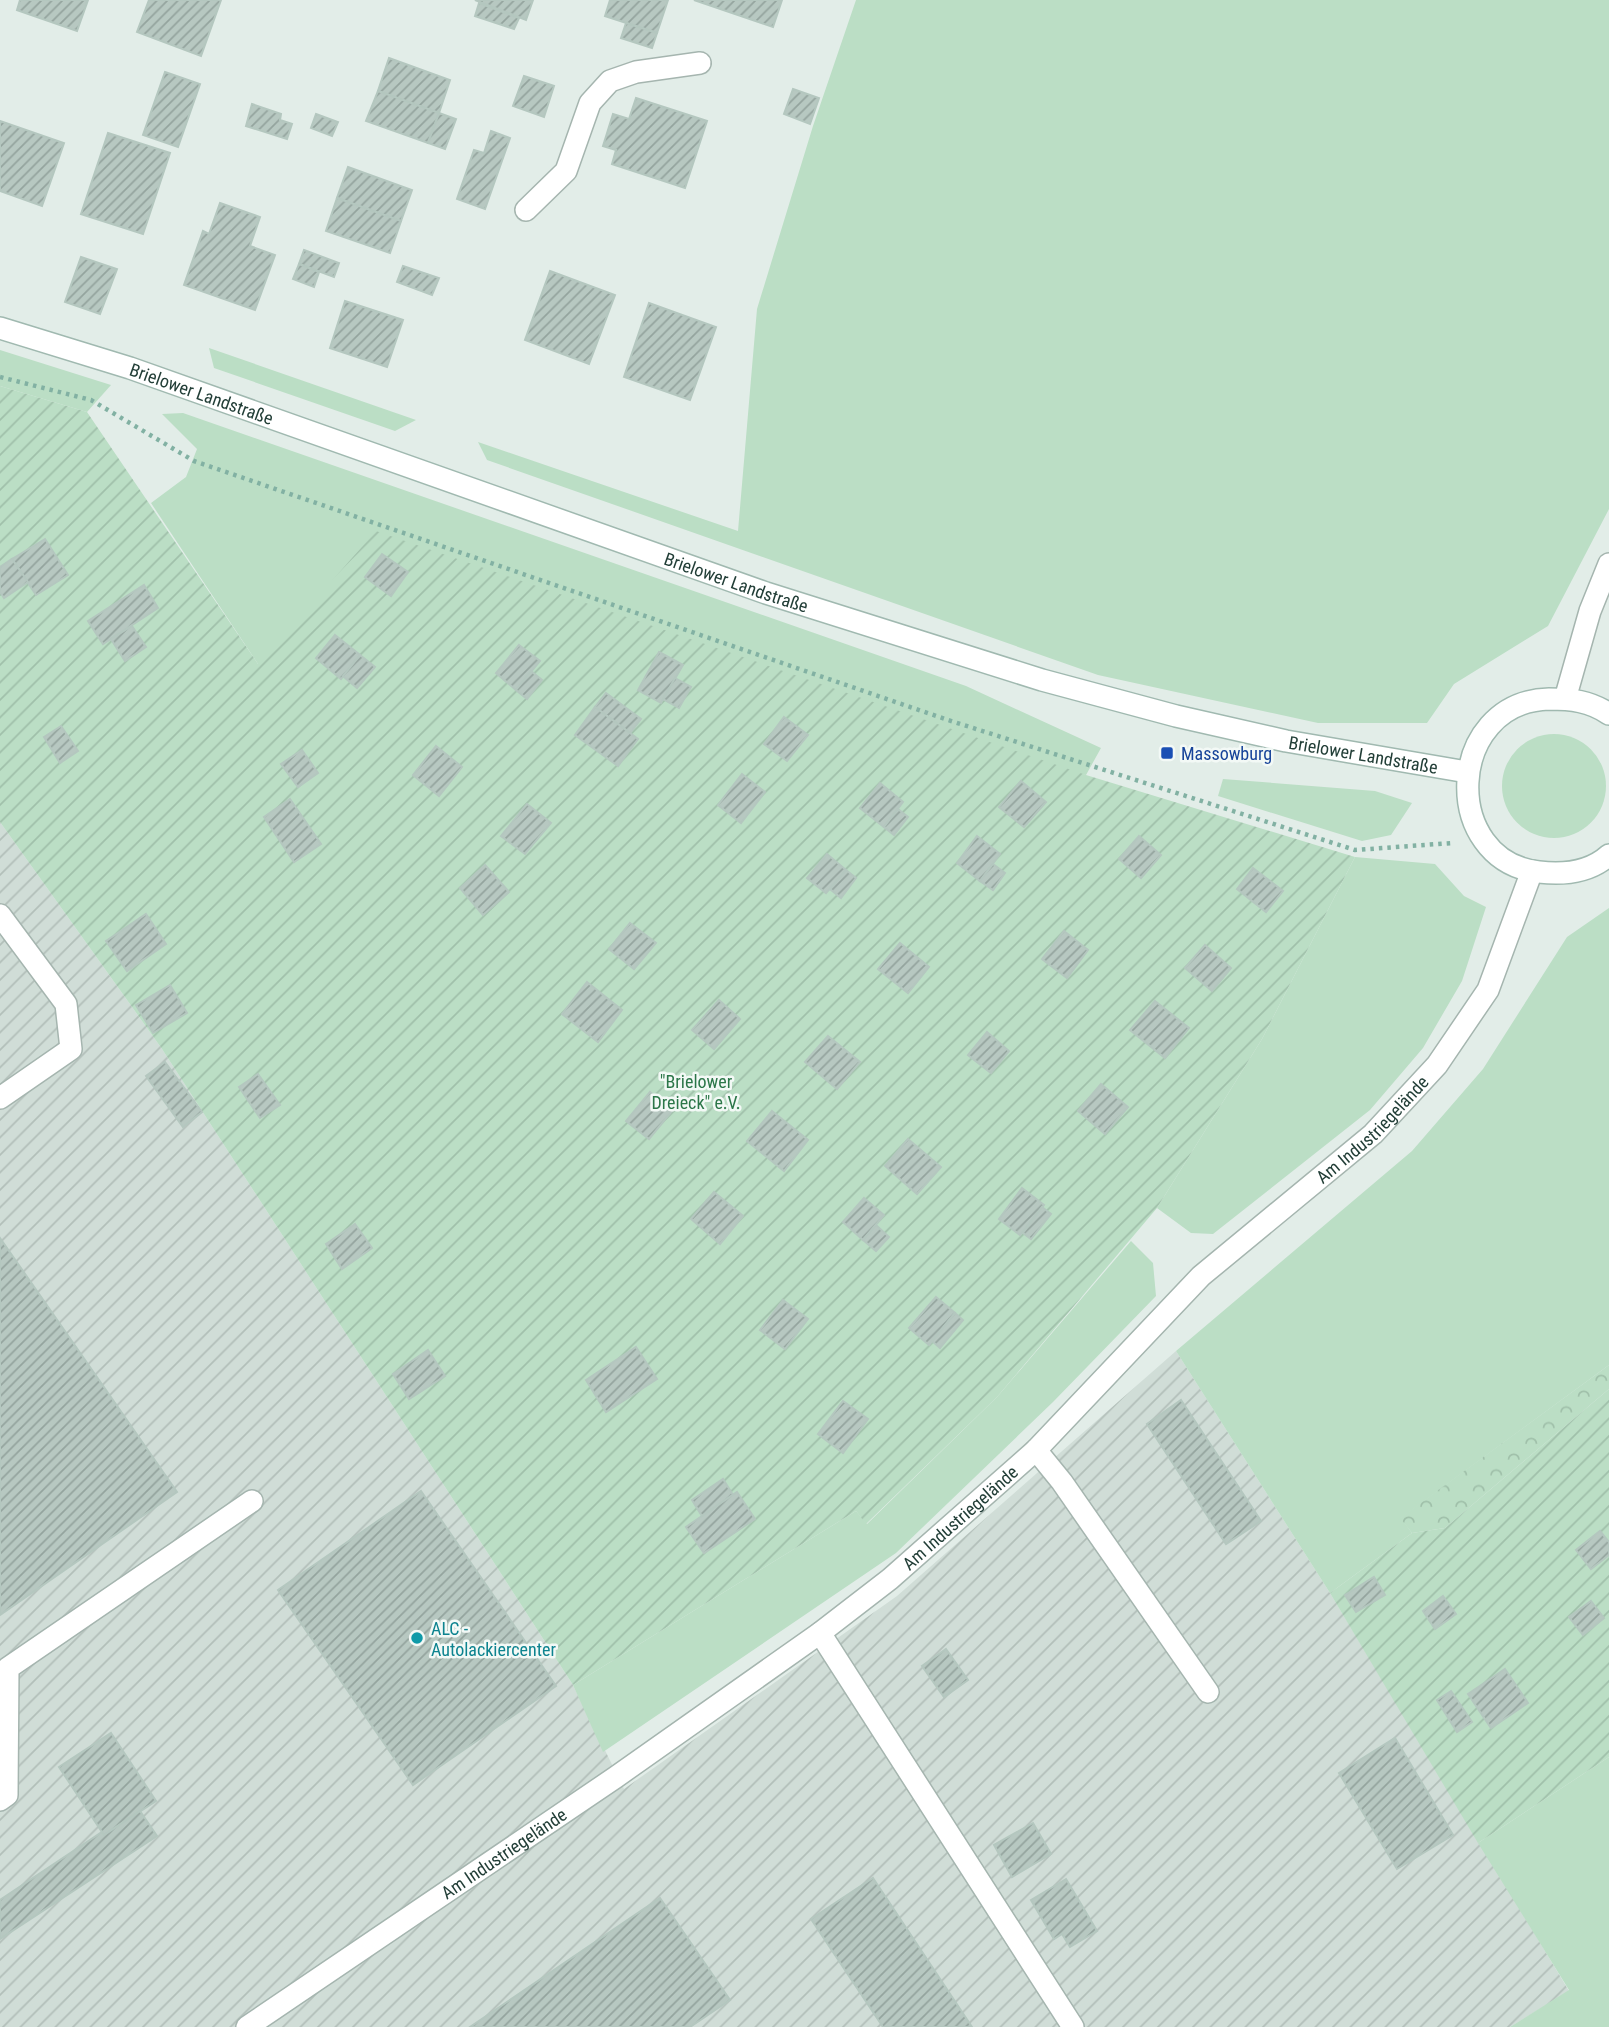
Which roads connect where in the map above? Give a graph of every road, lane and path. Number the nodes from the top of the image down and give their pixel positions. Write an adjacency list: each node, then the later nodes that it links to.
1 (700, 63): 2 (main road)
2 (526, 210)
3 (0, 321): 5 (main road, Brielower Landstraße)
4 (0, 328): 5 (main road, Brielower Landstraße)
5 (22, 334): 10 (main road, Brielower Landstraße)
6 (0, 377): 11 (path)
7 (1609, 564): 8 (main road)
8 (1565, 699): 9 (main road); 10 (main road)
9 (1609, 714)
10 (1467, 772): 11 (main road)
11 (1486, 840): 13 (main road)
12 (1609, 855): 13 (main road)
13 (1532, 871): 16 (main road, Am Industriegelände)
14 (3, 925): 15 (main road)
15 (0, 1098)
16 (1036, 1450): 18 (main road, Am Industriegelände); 19 (main road)
17 (252, 1501): 20 (main road)
18 (820, 1633): 21 (main road, Am Industriegelände); 22 (main road)
19 (1208, 1692)
20 (0, 1800)
21 (256, 2025)
22 (1073, 2027)

